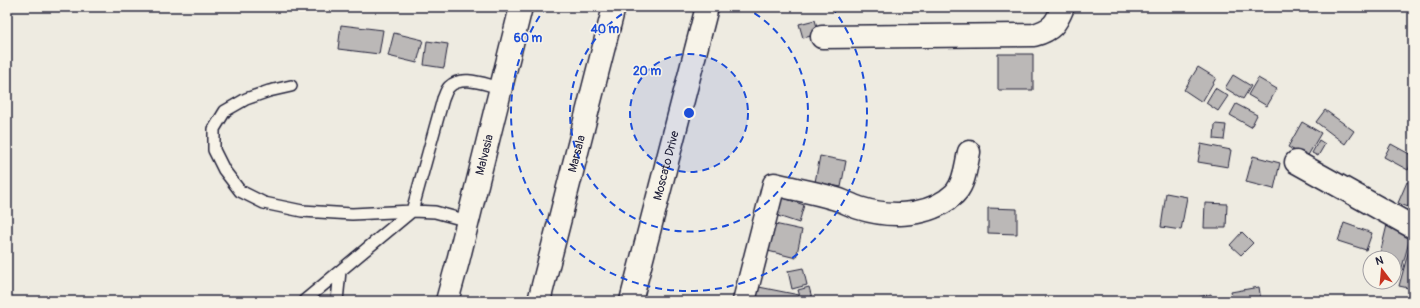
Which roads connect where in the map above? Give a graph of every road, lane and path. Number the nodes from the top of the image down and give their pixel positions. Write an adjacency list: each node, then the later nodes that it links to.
1 (520, 7): 7 (street, Malvasia)
2 (614, 7): 17 (street, Marsala)
3 (707, 7): 18 (street, Moscato Drive)
4 (1063, 7): 5 (street)
5 (822, 37)
6 (291, 86): 10 (lane)
7 (501, 88): 10 (lane); 11 (street, Malvasia)
8 (969, 152): 19 (street)
9 (1296, 162): 12 (street)
10 (412, 211): 11 (lane); 13 (lane)
11 (468, 221): 16 (street, Malvasia)
12 (1413, 227)
13 (340, 271): 14 (lane); 15 (lane)
14 (304, 301)
15 (338, 301)
16 (447, 301)
17 (539, 301)
18 (631, 301)
19 (744, 301)

